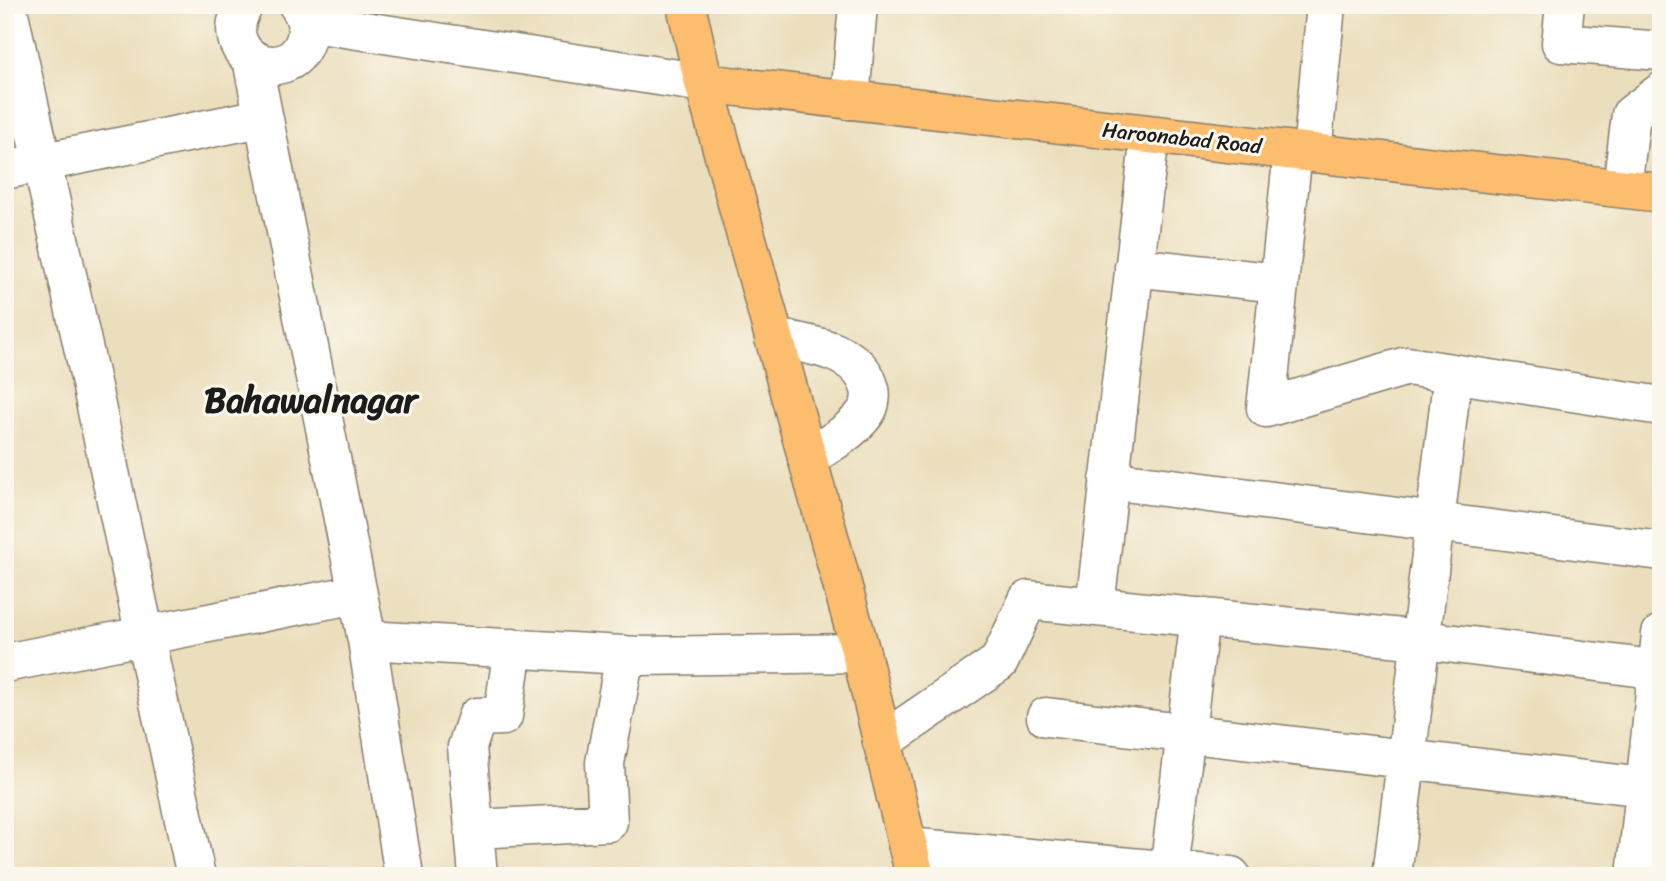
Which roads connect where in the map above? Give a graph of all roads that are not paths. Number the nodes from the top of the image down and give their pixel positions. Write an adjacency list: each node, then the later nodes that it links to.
1 (686, 5): 10 (main road)
2 (858, 5): 12 (street)
3 (1326, 5): 15 (street)
4 (1565, 5): 8 (street)
5 (11, 7): 16 (street)
6 (239, 9): 9 (street)
7 (302, 14): 9 (street); 10 (street)
8 (1661, 51)
9 (252, 59): 13 (street)
10 (704, 83): 12 (main road, Haroonabad Road); 22 (main road)
11 (1661, 92): 18 (street)
12 (850, 100): 14 (main road, Haroonabad Road)
13 (261, 118): 16 (street); 29 (street)
14 (1150, 135): 15 (main road, Haroonabad Road); 20 (street)
15 (1303, 152): 18 (main road, Haroonabad Road); 21 (street)
16 (42, 162): 17 (street); 32 (street)
17 (5, 170)
18 (1622, 188): 19 (main road, Haroonabad Road)
19 (1661, 193)
20 (1134, 267): 21 (street); 26 (street)
21 (1279, 282): 23 (street)
22 (774, 338): 25 (main road); 25 (street)
23 (1453, 373): 24 (street); 27 (street)
24 (1661, 406)
25 (807, 457): 36 (main road)
26 (1109, 480): 27 (street); 30 (street)
27 (1436, 520): 28 (street); 34 (street)
28 (1661, 551)
29 (357, 594): 32 (street); 33 (street)
30 (1095, 606): 31 (street); 42 (street)
31 (1199, 617): 34 (street); 41 (street)
32 (143, 637): 39 (street); 48 (street)
33 (367, 640): 35 (street); 49 (street)
34 (1418, 640): 38 (street); 43 (street)
35 (513, 648): 37 (street); 45 (street)
36 (861, 653): 37 (street); 42 (main road)
37 (625, 655): 45 (street)
38 (1660, 658): 44 (street)
39 (5, 663)
40 (1046, 717): 41 (street)
41 (1185, 732): 43 (street); 47 (street)
42 (883, 742): 46 (main road)
43 (1405, 760): 44 (street); 52 (street)
44 (1650, 797): 53 (street)
45 (475, 829): 50 (street)
46 (911, 861): 47 (street)
47 (1173, 873): 51 (street)
48 (196, 876)
49 (404, 876)
50 (478, 876)
51 (1231, 876)
52 (1392, 876)
53 (1636, 876)

